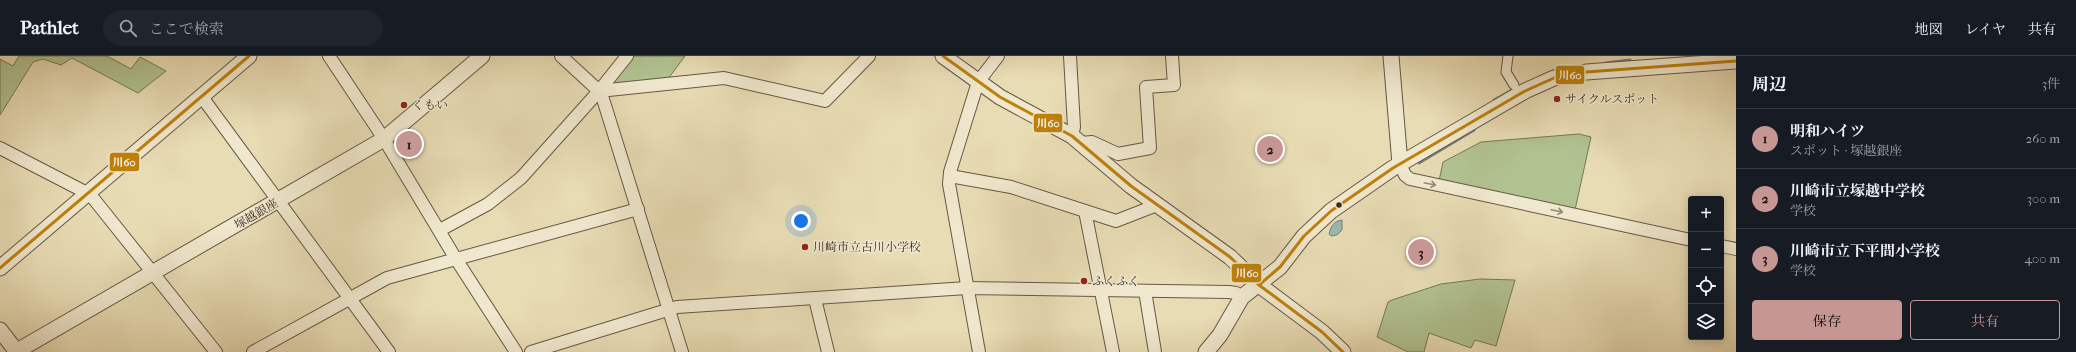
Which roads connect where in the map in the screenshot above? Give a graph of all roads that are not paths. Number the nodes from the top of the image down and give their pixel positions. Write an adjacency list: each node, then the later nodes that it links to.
1 (249, 56): 17 (street)
2 (329, 56): 18 (street)
3 (482, 56): 18 (street, 塚越銀座)
4 (561, 56): 16 (street)
5 (627, 56): 16 (street)
6 (869, 56): 16 (street)
7 (943, 56): 14 (street)
8 (998, 56): 14 (street)
9 (1070, 56): 19 (street)
10 (1172, 56): 19 (street)
11 (1391, 56): 21 (street)
12 (1508, 56): 15 (street)
13 (1736, 62): 21 (street)
14 (978, 82): 19 (street); 22 (street)
15 (1514, 85)
16 (599, 91): 26 (street); 28 (street)
17 (202, 97): 23 (street); 24 (street)
18 (384, 139): 24 (street, 塚越銀座); 28 (street)
19 (1077, 140): 25 (street)
20 (0, 148): 23 (street)
21 (1400, 164): 29 (street, one-way to 29); 35 (street)
22 (950, 176): 27 (street); 36 (street)
23 (87, 193): 33 (street); 34 (street)
24 (277, 202): 34 (street, 塚越銀座); 41 (street)
25 (1154, 202): 27 (street); 35 (street)
26 (638, 209): 32 (street); 42 (street)
27 (1085, 211): 37 (street)
28 (440, 230): 32 (street)
29 (1688, 239)
30 (1724, 247): 31 (street)
31 (1736, 249)
32 (456, 259): 41 (street); 49 (street)
33 (0, 268)
34 (153, 274): 45 (street, 塚越銀座); 46 (street)
35 (1259, 285): 39 (street); 56 (street)
36 (967, 288): 37 (street); 40 (street); 53 (street)
37 (1101, 290): 38 (street); 54 (street)
38 (1145, 291): 39 (street); 55 (street)
39 (1242, 297): 44 (street)
40 (815, 298): 42 (street); 52 (street)
41 (350, 300): 47 (street); 48 (street)
42 (669, 309): 50 (street); 51 (street)
43 (0, 330): 45 (street)
44 (1211, 350)
45 (17, 352)
46 (216, 352)
47 (253, 352)
48 (388, 352)
49 (516, 352)
50 (531, 352)
51 (682, 352)
52 (828, 352)
53 (978, 352)
54 (1113, 352)
55 (1155, 352)
56 (1343, 352)

